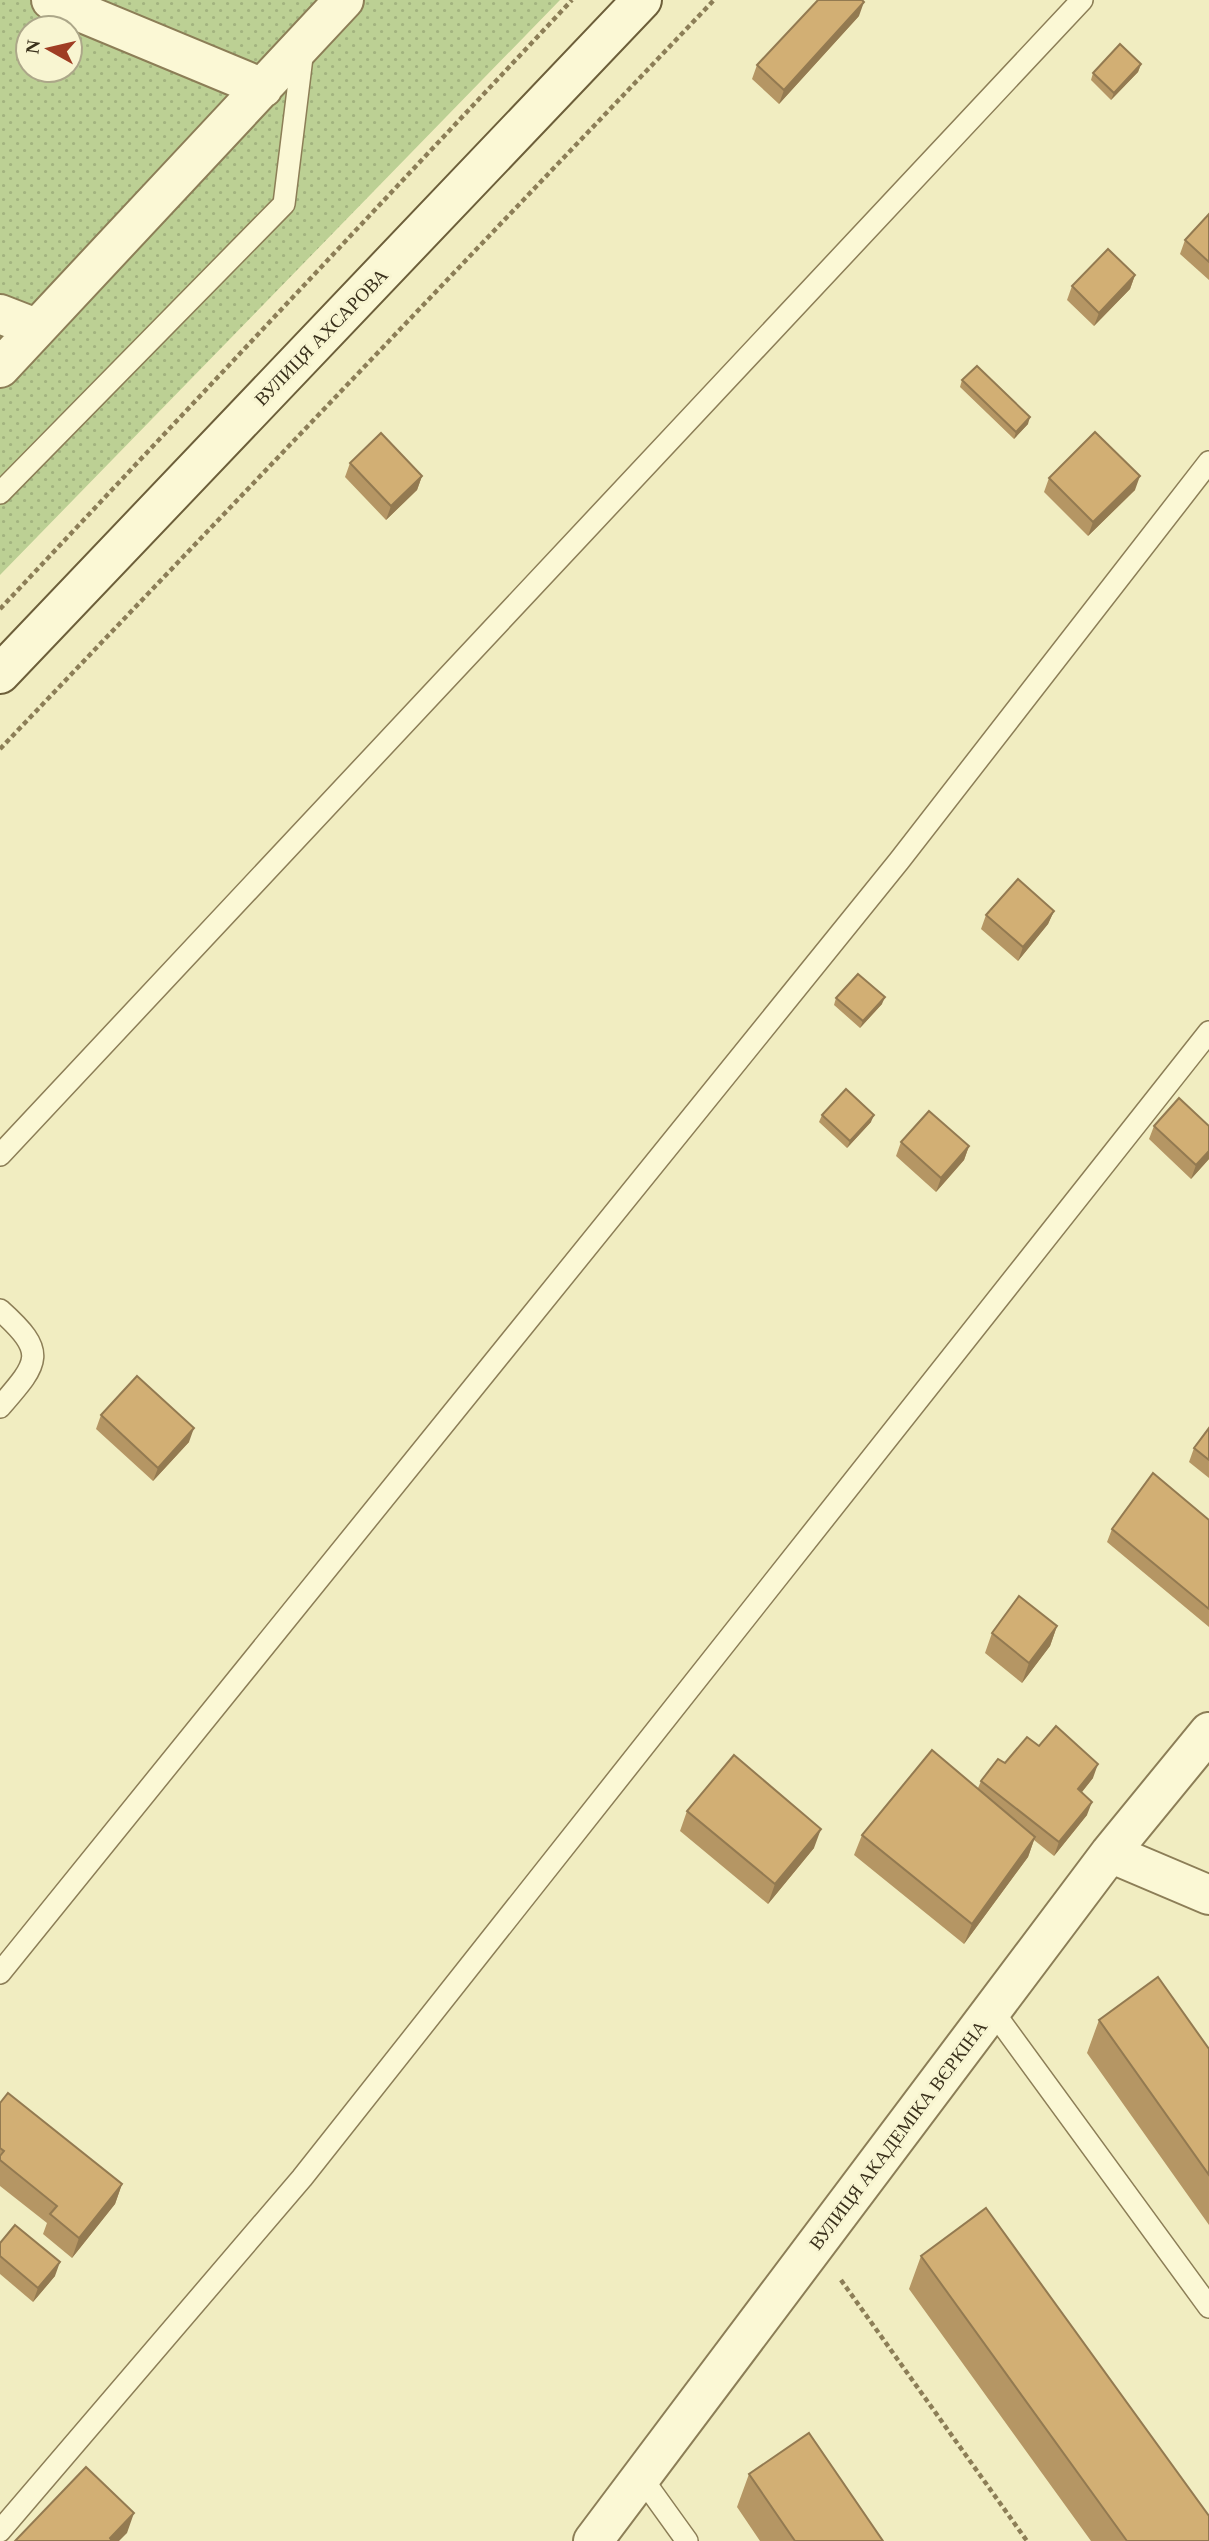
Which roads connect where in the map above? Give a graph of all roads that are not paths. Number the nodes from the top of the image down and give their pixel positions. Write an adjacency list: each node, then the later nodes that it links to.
1 (51, 0): 6 (street)
2 (344, 0): 5 (street)
3 (642, 0): 12 (street, ВУЛИЦЯ АХСАРОВА)
4 (1082, 0): 14 (lane)
5 (304, 44): 6 (street); 11 (lane)
6 (263, 88): 8 (street)
7 (0, 314): 8 (street)
8 (36, 328): 9 (street)
9 (0, 368)
10 (1209, 462): 20 (lane)
11 (0, 493)
12 (0, 674)
13 (1209, 1032): 24 (lane)
14 (0, 1155)
15 (0, 1310): 16 (lane)
16 (0, 1407)
17 (1209, 1732): 18 (street, ВУЛИЦЯ АКАДЕМІКА ВЄРКІНА)
18 (1110, 1853): 19 (street); 21 (street, ВУЛИЦЯ АКАДЕМІКА ВЄРКІНА)
19 (1209, 1895)
20 (0, 1973)
21 (992, 2010): 22 (lane); 23 (street, ВУЛИЦЯ АКАДЕМІКА ВЄРКІНА)
22 (1209, 2307)
23 (641, 2477): 25 (street, ВУЛИЦЯ АКАДЕМІКА ВЄРКІНА); 26 (lane)
24 (0, 2531)
25 (593, 2541)
26 (687, 2541)

